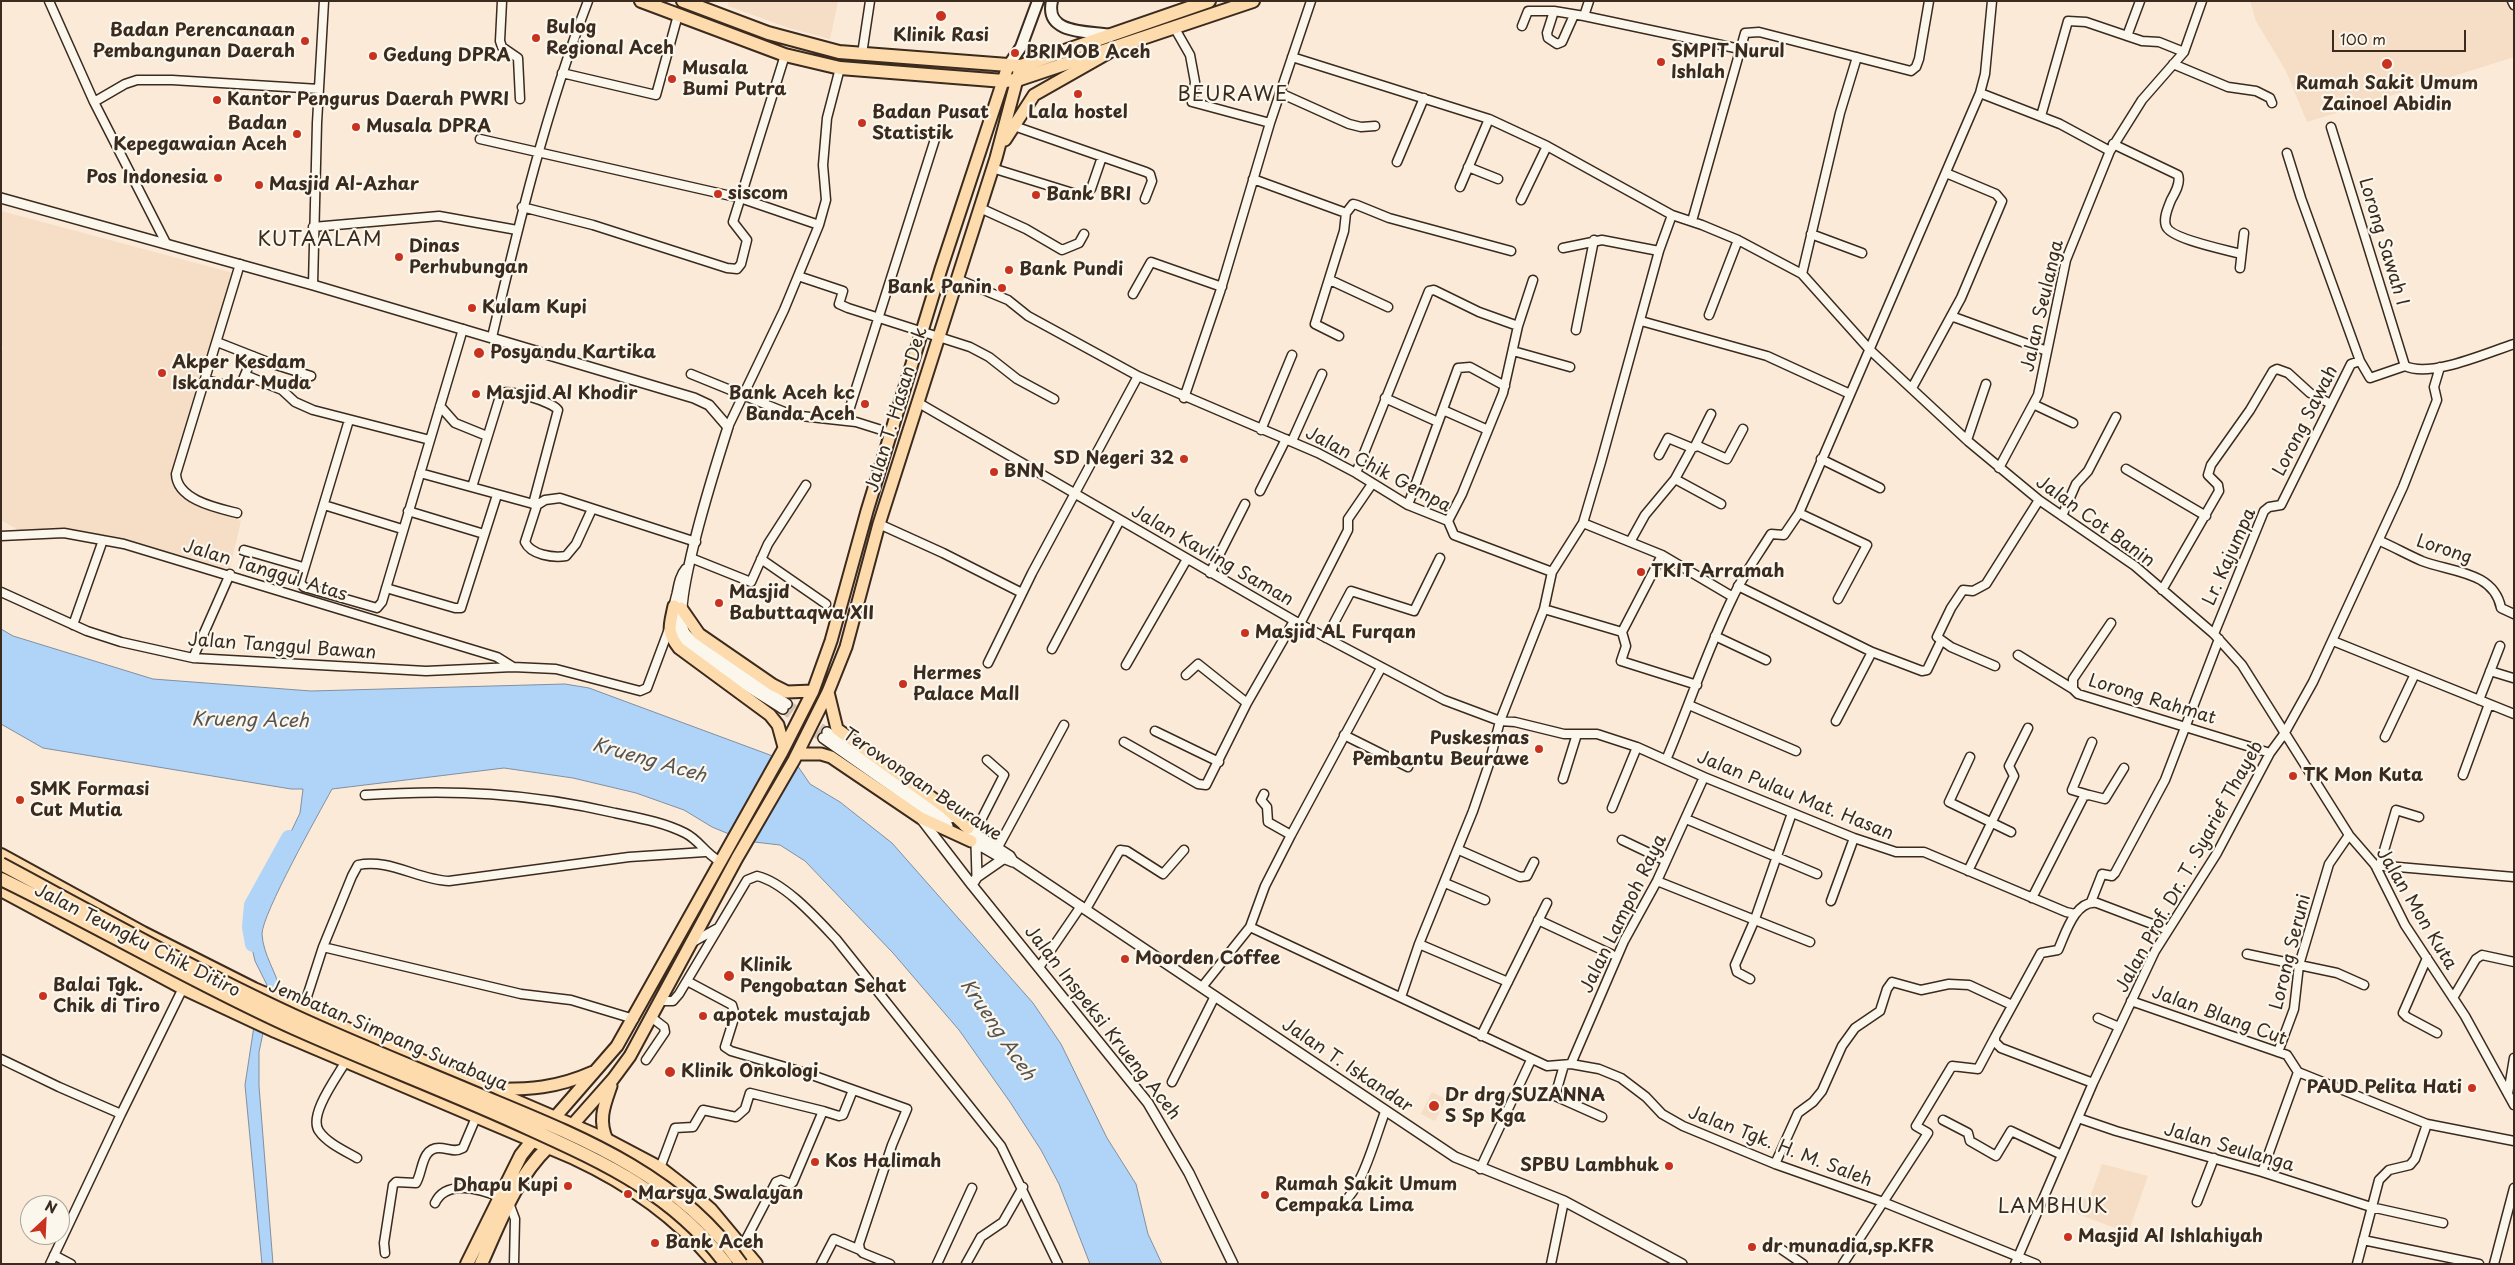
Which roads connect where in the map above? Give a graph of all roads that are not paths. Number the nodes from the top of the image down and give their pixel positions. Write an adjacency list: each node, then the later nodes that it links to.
1 (49, 1): 46 (street)
2 (324, 1): 41 (street)
3 (502, 1): 45 (street)
4 (588, 1): 38 (street)
5 (640, 1): 21 (highway)
6 (683, 1): 31 (highway)
7 (870, 1): 31 (street)
8 (1038, 1): 36 (main road)
9 (1052, 1): 26 (main road)
10 (1209, 1): 26 (highway)
11 (1253, 1): 25 (highway)
12 (1311, 1): 33 (street)
13 (1589, 1): 23 (street)
14 (1929, 1): 34 (street)
15 (1992, 1): 43 (street)
16 (2140, 1): 27 (street)
17 (2202, 1): 30 (street)
18 (2512, 1): 19 (street)
19 (2514, 5)
20 (1554, 11): 22 (street); 22 (street); 24 (street)
21 (678, 15): 32 (highway); 38 (street)
22 (1574, 15): 23 (street)
23 (1584, 16): 29 (street)
24 (1522, 26)
25 (1174, 27): 28 (highway); 50 (street)
26 (1111, 35): 36 (highway)
27 (2127, 36): 30 (street); 48 (street)
28 (1132, 41): 39 (highway); 51 (main road)
29 (1740, 49): 34 (street); 79 (street)
30 (2184, 52): 35 (street, Jalan Seulanga)
31 (862, 54): 36 (highway)
32 (785, 55): 37 (highway); 72 (street)
33 (1292, 57): 42 (street); 44 (street)
34 (1857, 57): 85 (street)
35 (2173, 64): 47 (street); 57 (street, Jalan Seulanga)
36 (1015, 66): 39 (main road, Jalan T. Hasan Dek); 40 (main road, Jalan T. Hasan Dek)
37 (840, 68): 40 (highway); 80 (street)
38 (562, 72): 59 (street)
39 (1017, 80): 40 (highway); 58 (main road, Jalan T. Hasan Dek)
40 (1004, 81): 112 (main road, Jalan T. Hasan Dek)
41 (319, 89): 46 (street); 81 (street)
42 (1280, 93): 50 (street); 52 (street)
43 (1980, 93): 48 (street); 65 (street)
44 (1424, 98): 49 (street); 62 (street)
45 (520, 99)
46 (94, 102): 88 (street)
47 (2272, 103)
48 (2041, 116): 57 (street)
49 (1489, 119): 56 (street); 63 (street)
50 (1270, 123): 66 (street)
51 (1014, 126): 58 (main road); 61 (street)
52 (1375, 126)
53 (2331, 127): 124 (street, Lorong Sawah I)
54 (936, 136): 107 (street)
55 (480, 139): 59 (street)
56 (1547, 146): 74 (street); 78 (street)
57 (2112, 148): 93 (street); 120 (street, Jalan Seulanga)
58 (998, 150): 64 (main road, Jalan T. Hasan Dek)
59 (537, 153): 72 (street); 75 (street)
60 (2287, 154): 123 (street)
61 (1102, 157): 69 (street); 73 (street)
62 (1397, 162)
63 (1468, 167): 67 (street); 68 (street)
64 (992, 168): 70 (street); 76 (main road, Jalan T. Hasan Dek)
65 (1946, 173): 106 (street); 118 (street)
66 (1253, 179): 77 (street); 102 (street)
67 (1498, 179)
68 (1460, 187)
69 (1091, 189)
70 (1076, 194)
71 (1, 198): 88 (street)
72 (740, 198): 75 (street); 80 (street)
73 (1145, 200)
74 (1521, 200)
75 (522, 208): 82 (street)
76 (980, 208): 84 (street); 98 (main road, Jalan T. Hasan Dek)
77 (1346, 213): 90 (street); 99 (street)
78 (1672, 215): 79 (street); 91 (street)
79 (1692, 221): 87 (street)
80 (819, 225): 97 (street)
81 (313, 227): 82 (street); 101 (street)
82 (517, 230): 115 (street)
83 (2244, 233): 93 (street)
84 (1084, 234)
85 (1811, 234): 92 (street); 96 (street)
86 (1594, 240): 89 (street); 91 (street); 111 (street)
87 (1738, 240): 96 (street); 105 (street)
88 (166, 244): 94 (street)
89 (1563, 248)
90 (1511, 251)
91 (1659, 251): 108 (street)
92 (1862, 253)
93 (2241, 254): 95 (street)
94 (240, 264): 101 (street); 116 (street)
95 (2240, 268)
96 (1802, 274): 118 (street, Jalan Cot Banin)
97 (798, 276): 107 (street); 137 (street)
98 (957, 279): 113 (main road, Jalan T. Hasan Dek); 131 (street, Jalan Chik Gempa)
99 (1330, 280): 104 (street); 114 (street)
100 (1533, 280): 109 (street)
101 (312, 285): 110 (street)
102 (1222, 287): 103 (street); 138 (street)
103 (1133, 294)
104 (1388, 307)
105 (1709, 315)
106 (1951, 316): 120 (street); 135 (street)
107 (878, 318): 112 (street); 149 (street)
108 (1641, 321): 136 (street); 191 (street)
109 (1518, 326): 119 (street); 139 (street)
110 (463, 329): 115 (street); 144 (street)
111 (1576, 330)
112 (922, 332): 113 (street); 156 (main road, Jalan T. Hasan Dek)
113 (938, 336): 140 (street); 141 (main road, Jalan T. Hasan Dek)
114 (1338, 336)
115 (492, 337): 152 (street)
116 (217, 342): 122 (street); 132 (street)
117 (2514, 344): 125 (street, Lorong Sawah)
118 (1870, 350): 135 (street, Jalan Cot Banin); 136 (street)
119 (1513, 351): 126 (street); 134 (street)
120 (2047, 351): 143 (street, Jalan Seulanga)
121 (1292, 355): 154 (street)
122 (253, 356): 129 (street); 130 (street)
123 (2360, 361): 124 (street, Lorong Sawah); 142 (street, Lorong Sawah)
124 (2405, 366): 125 (street, Lorong Sawah)
125 (2440, 367): 197 (street, Jalan Prof. Dr. T. Syarief Thayeb)
126 (1570, 368)
127 (691, 374): 137 (street)
128 (1322, 374): 159 (street)
129 (245, 375): 132 (street); 148 (street)
130 (311, 376)
131 (1138, 376): 138 (street, Jalan Chik Gempa); 174 (street)
132 (206, 380): 185 (street)
133 (1986, 384): 160 (street)
134 (1505, 386): 145 (street); 155 (street)
135 (1912, 388): 160 (street, Jalan Cot Banin)
136 (1850, 394): 163 (street)
137 (745, 395): 149 (street); 152 (street)
138 (1184, 398): 154 (street, Jalan Chik Gempa)
139 (1385, 398): 150 (street); 167 (street)
140 (1054, 399)
141 (917, 402): 174 (street, Jalan Kavling Saman); 192 (main road, Jalan T. Hasan Dek)
142 (2331, 404): 177 (street, Lorong Sawah); 188 (street)
143 (2035, 405): 151 (street); 164 (street, Jalan Seulanga)
144 (440, 406): 157 (street); 158 (street)
145 (1443, 410): 150 (street); 155 (street)
146 (1711, 414): 161 (street)
147 (2116, 417): 187 (street)
148 (349, 420): 158 (street); 181 (street)
149 (846, 420): 156 (street)
150 (1438, 422): 182 (street)
151 (2073, 423)
152 (728, 427): 198 (street)
153 (1744, 429): 161 (street)
154 (1261, 430): 159 (street, Jalan Chik Gempa)
155 (1488, 430): 190 (street)
156 (891, 433): 248 (main road, Jalan T. Hasan Dek)
157 (487, 436): 171 (street); 178 (street)
158 (430, 440): 166 (street)
159 (1289, 440): 167 (street, Jalan Chik Gempa); 173 (street)
160 (1967, 440): 164 (street, Jalan Cot Banin)
161 (1693, 447): 162 (street); 168 (street)
162 (1658, 454)
163 (1822, 459): 172 (street); 186 (street)
164 (1999, 468): 176 (street, Jalan Cot Banin)
165 (2126, 468): 188 (street)
166 (420, 473): 171 (street); 184 (street)
167 (1356, 473): 169 (street, Jalan Chik Gempa)
168 (1675, 479): 180 (street); 199 (street)
169 (1372, 484): 182 (street, Jalan Chik Gempa); 221 (street)
170 (806, 485): 203 (street)
171 (472, 487): 175 (street)
172 (1880, 488)
173 (1260, 492)
174 (1075, 494): 189 (street, Jalan Kavling Saman); 214 (street)
175 (497, 496): 178 (street); 194 (street)
176 (2039, 500): 187 (street, Jalan Cot Banin); 229 (street)
177 (2282, 502): 227 (street, Lr. Kajumpa)
178 (535, 504): 183 (street); 183 (street)
179 (1245, 504): 208 (street)
180 (1721, 504)
181 (324, 505): 193 (street); 206 (street)
182 (1408, 506): 190 (street, Jalan Chik Gempa)
183 (592, 509): 198 (street)
184 (408, 511): 193 (street); 194 (street)
185 (237, 513)
186 (1799, 513): 210 (street); 216 (street)
187 (2062, 516): 212 (street, Jalan Cot Banin)
188 (2206, 516): 212 (street)
189 (1120, 520): 204 (street, Jalan Kavling Saman); 232 (street)
190 (1448, 522): 207 (street, Jalan Chik Gempa)
191 (1582, 523): 199 (street); 207 (street)
192 (879, 524): 214 (street); 249 (main road, Jalan T. Hasan Dek)
193 (402, 529): 211 (street)
194 (484, 534): 211 (street)
195 (1, 536): 196 (street, Jalan Tanggul Atas)
196 (103, 540): 209 (street, Jalan Tanggul Atas); 223 (street)
197 (2380, 540): 220 (street, Lorong); 230 (street, Jalan Prof. Dr. T. Syarief Thayeb)
198 (696, 542): 205 (street)
199 (1630, 542): 201 (street)
200 (244, 550): 206 (street)
201 (1662, 555): 215 (street); 225 (street)
202 (1440, 558): 228 (street)
203 (761, 559): 205 (street); 217 (street)
204 (1187, 559): 208 (street, Jalan Kavling Saman); 238 (street)
205 (690, 561): 218 (street)
206 (303, 568): 211 (street)
207 (1552, 572): 219 (street)
208 (1210, 573): 221 (street, Jalan Kavling Saman)
209 (230, 574): 235 (street); 240 (street, Jalan Tanggul Atas)
210 (1738, 586): 215 (street); 233 (street)
211 (386, 588)
212 (2162, 590): 227 (street, Jalan Cot Banin)
213 (1, 592): 223 (street, Jalan Tanggul Bawan)
214 (1022, 593): 237 (street)
215 (1733, 597): 226 (street)
216 (1838, 599)
217 (826, 604)
218 (677, 607): 224 (main road); 248 (main road); 254 (street)
219 (1544, 609): 225 (street); 256 (street)
220 (2514, 614)
221 (1297, 623): 228 (street, Jalan Kavling Saman); 251 (street)
222 (2112, 623): 247 (street, Lorong Rahmat)
223 (73, 625): 235 (street, Jalan Tanggul Bawan)
224 (669, 629): 240 (street, Jalan Tanggul Bawan); 269 (main road)
225 (1622, 632): 246 (street)
226 (1715, 636): 236 (street); 246 (street)
227 (2216, 637): 259 (street, Lr. Kajumpa); 263 (street, Jalan Cot Banin)
228 (1326, 638): 241 (street, Jalan Kavling Saman)
229 (1941, 641): 233 (street); 239 (street)
230 (2333, 641): 244 (street); 263 (street, Jalan Prof. Dr. T. Syarief Thayeb)
231 (2500, 646): 242 (street)
232 (1052, 649)
233 (1872, 652): 257 (street)
234 (2018, 655): 247 (street)
235 (193, 658): 240 (street, Jalan Tanggul Bawan)
236 (1766, 660)
237 (988, 663)
238 (1126, 665)
239 (1995, 666)
240 (513, 668)
241 (1381, 668): 256 (street, Jalan Kavling Saman); 264 (street)
242 (2490, 671): 245 (street); 250 (street)
243 (1186, 675): 251 (street)
244 (2414, 676): 250 (street); 265 (street)
245 (2513, 678)
246 (1697, 685): 253 (street)
247 (2073, 689): 259 (street, Lorong Rahmat)
248 (813, 691): 269 (main road, Jalan T. Hasan Dek)
249 (828, 692): 272 (main road, Jalan T. Hasan Dek); 294 (main road)
250 (2479, 700): 252 (street)
251 (1247, 703): 276 (street)
252 (2489, 704): 255 (street); 279 (street)
253 (1689, 705): 270 (street); 275 (street)
254 (785, 706)
255 (2514, 714)
256 (1500, 721): 262 (street, Jalan Pulau Mat. Hasan); 299 (street)
257 (1836, 721)
258 (1064, 725): 297 (street)
259 (2187, 727): 271 (street, Lorong Rahmat); 320 (street, Lr. Kajumpa)
260 (2028, 728): 290 (street)
261 (1155, 731): 276 (street)
262 (1577, 734): 268 (street, Jalan Pulau Mat. Hasan); 281 (street)
263 (2284, 734): 271 (street, Jalan Prof. Dr. T. Syarief Thayeb); 292 (street, Jalan Mon Kuta)
264 (1344, 735): 277 (street); 293 (street)
265 (2385, 737)
266 (1124, 742): 276 (street)
267 (2092, 742): 284 (street)
268 (1638, 747): 275 (street, Jalan Pulau Mat. Hasan); 285 (street)
269 (783, 749): 302 (main road, Jalan T. Hasan Dek)
270 (1796, 751)
271 (2270, 753): 328 (street, Jalan Prof. Dr. T. Syarief Thayeb)
272 (796, 757): 288 (main road); 329 (main road, Jalan T. Hasan Dek)
273 (1970, 757): 290 (street)
274 (988, 760): 294 (street)
275 (1666, 760): 280 (street, Jalan Pulau Mat. Hasan)
276 (1219, 762)
277 (1408, 767)
278 (2124, 768): 284 (street)
279 (2463, 775)
280 (1704, 777): 286 (street, Jalan Pulau Mat. Hasan); 289 (street, Jalan Lampoh Raya)
281 (1563, 779)
282 (1264, 794): 293 (street)
283 (365, 795): 300 (street)
284 (2089, 795): 317 (street)
285 (1612, 808)
286 (1792, 813): 295 (street, Jalan Pulau Mat. Hasan); 304 (street)
287 (2419, 817): 308 (street)
288 (921, 818): 294 (main road); 313 (street, Jalan Inspeksi Krueng Aceh)
289 (1686, 819): 304 (street); 305 (street, Jalan Lampoh Raya)
290 (1992, 824): 291 (street); 309 (street)
291 (2011, 832)
292 (2349, 834): 308 (street, Jalan Mon Kuta); 337 (street, Lorong Seruni)
293 (1291, 835): 326 (street)
294 (972, 836): 294 (street, Terowongan Beurawe); 297 (street, Terowongan Beurawe); 303 (street, Terowongan Beurawe); 313 (street)
295 (1854, 838): 309 (street, Jalan Pulau Mat. Hasan); 319 (street)
296 (1622, 840): 305 (street)
297 (998, 847): 303 (street, Terowongan Beurawe)
298 (1184, 850): 322 (street)
299 (1459, 850): 306 (street); 315 (street)
300 (705, 852): 302 (street); 332 (street)
301 (1, 855): 352 (highway, Jalan Teungku Chik Ditiro)
302 (722, 856): 345 (main road, Jalan T. Hasan Dek)
303 (1004, 856): 313 (street); 322 (street, Jalan T. Iskandar)
304 (1775, 857): 310 (street); 324 (street)
305 (1666, 861): 314 (street, Jalan Lampoh Raya)
306 (1534, 862)
307 (1, 864): 423 (highway, Jembatan Simpang Surabaya, bridge)
308 (2377, 865): 311 (street); 335 (street, Jalan Mon Kuta)
309 (1968, 871): 317 (street, Jalan Pulau Mat. Hasan)
310 (1817, 874)
311 (2514, 877)
312 (1, 879): 422 (highway, Jembatan Simpang Surabaya, bridge)
313 (974, 881): 338 (street, Jalan Inspeksi Krueng Aceh)
314 (1657, 882): 324 (street); 366 (street, Jalan Lampoh Raya)
315 (1445, 883): 318 (street); 331 (street)
316 (1, 890): 344 (highway, Jalan Teungku Chik Ditiro)
317 (2032, 898): 323 (street, Jalan Pulau Mat. Hasan)
318 (1485, 900)
319 (1831, 901)
320 (2091, 902): 323 (street); 328 (street)
321 (1547, 903): 325 (street)
322 (1083, 908): 338 (street); 343 (street, Jalan T. Iskandar)
323 (2075, 914): 351 (street)
324 (1755, 919): 330 (street); 339 (street)
325 (1538, 920): 333 (street); 341 (street)
326 (1250, 927): 343 (street); 347 (street, Jalan Tgk. H. M. Saleh)
327 (717, 928): 329 (street); 340 (street); 398 (street)
328 (2168, 930): 350 (street, Jalan Prof. Dr. T. Syarief Thayeb)
329 (692, 942): 349 (main road, Jalan T. Hasan Dek)
330 (1810, 942)
331 (1420, 944): 341 (street); 347 (street)
332 (323, 947): 352 (street); 355 (street)
333 (1611, 954)
334 (2247, 954): 337 (street)
335 (2427, 958): 348 (street, Jalan Mon Kuta); 357 (street)
336 (2514, 962): 348 (street)
337 (2299, 965): 342 (street); 360 (street, Lorong Seruni)
338 (1040, 966): 430 (street, Jalan Inspeksi Krueng Aceh)
339 (1750, 979)
340 (687, 981): 349 (street); 373 (street)
341 (1508, 982): 358 (street)
342 (2364, 986)
343 (1202, 987): 346 (street, Jalan T. Iskandar)
344 (183, 988): 365 (highway, Jalan Teungku Chik Ditiro); 378 (street)
345 (647, 994): 349 (main road); 355 (main road, Jalan T. Hasan Dek)
346 (1215, 996): 370 (street); 377 (street, Jalan T. Iskandar)
347 (1401, 997): 358 (street, Jalan Tgk. H. M. Saleh)
348 (2454, 998): 374 (street, Jalan Mon Kuta)
349 (660, 1001): 353 (main road, Jalan T. Hasan Dek)
350 (2131, 1001): 356 (street, Jalan Prof. Dr. T. Syarief Thayeb); 360 (street, Jalan Blang Cut)
351 (2012, 1005): 359 (street); 393 (street)
352 (304, 1009): 372 (highway)
353 (651, 1017): 363 (street); 369 (main road, Jalan T. Hasan Dek)
354 (2098, 1018): 356 (street)
355 (634, 1019): 367 (main road, Jalan T. Hasan Dek)
356 (2119, 1027): 371 (street, Jalan Prof. Dr. T. Syarief Thayeb)
357 (2437, 1033)
358 (1481, 1036): 364 (street, Jalan Tgk. H. M. Saleh)
359 (1994, 1037): 371 (street); 402 (street)
360 (2278, 1052): 368 (street, Jalan Blang Cut)
361 (2514, 1058): 374 (street)
362 (1, 1059): 378 (street)
363 (646, 1060)
364 (1532, 1060): 366 (street, Jalan Tgk. H. M. Saleh); 395 (street)
365 (346, 1061): 379 (highway, Jalan Teungku Chik Ditiro); 391 (street)
366 (1568, 1064): 381 (street, Jalan Lampoh Raya); 393 (street, Jalan Tgk. H. M. Saleh)
367 (597, 1070): 372 (main road); 380 (main road, Jalan T. Hasan Dek)
368 (2298, 1072): 384 (street, Jalan Blang Cut); 396 (street)
369 (613, 1079): 385 (main road); 387 (main road)
370 (1172, 1082)
371 (2093, 1083): 382 (street, Jalan Prof. Dr. T. Syarief Thayeb)
372 (490, 1089): 380 (highway)
373 (853, 1090): 376 (street); 411 (street)
374 (2508, 1094): 375 (street, Jalan Mon Kuta)
375 (2514, 1105)
376 (823, 1111): 394 (street); 409 (street)
377 (1385, 1112): 395 (street, Jalan T. Iskandar); 405 (street)
378 (121, 1114): 413 (street)
379 (477, 1116): 386 (highway, Jalan Teungku Chik Ditiro); 412 (street)
380 (555, 1118): 385 (highway); 386 (main road, Jalan T. Hasan Dek)
381 (1602, 1118)
382 (2078, 1118): 390 (street, Jalan Prof. Dr. T. Syarief Thayeb); 392 (street, Jalan Seulanga)
383 (1944, 1120): 390 (street)
384 (2427, 1124): 388 (street, Jalan Blang Cut); 406 (street)
385 (573, 1125): 387 (highway); 389 (main road)
386 (533, 1140): 389 (highway, Jalan Teungku Chik Ditiro); 400 (highway)
387 (607, 1140): 394 (highway)
388 (2514, 1141)
389 (548, 1146): 400 (highway); 421 (highway, Jalan Teungku Chik Ditiro)
390 (2062, 1155): 414 (street, Jalan Prof. Dr. T. Syarief Thayeb)
391 (357, 1158)
392 (2214, 1158): 396 (street, Jalan Seulanga); 403 (street)
393 (1775, 1164): 402 (street, Jalan Tgk. H. M. Saleh)
394 (660, 1168): 409 (highway)
395 (1480, 1169): 401 (street, Jalan T. Iskandar)
396 (2262, 1172): 406 (street, Jalan Seulanga)
397 (972, 1188): 427 (street)
398 (1022, 1188): 428 (street); 429 (street)
399 (2514, 1188): 437 (street)
400 (504, 1200): 404 (street); 418 (highway); 419 (highway); 420 (street)
401 (1564, 1201): 431 (street); 432 (street, Jalan T. Iskandar)
402 (1883, 1202): 414 (street, Jalan Tgk. H. M. Saleh); 415 (street)
403 (2197, 1202)
404 (435, 1203)
405 (1342, 1204)
406 (2371, 1207): 407 (street, Jalan Seulanga); 408 (street)
407 (2443, 1223)
408 (2363, 1240): 435 (street); 436 (street)
409 (742, 1247): 424 (highway)
410 (1781, 1249): 433 (street)
411 (860, 1250): 425 (street); 426 (street)
412 (385, 1253)
413 (54, 1255): 416 (street); 417 (street)
414 (2016, 1261): 434 (street)
415 (1846, 1263)
416 (50, 1264)
417 (72, 1264)
418 (467, 1264)
419 (481, 1264)
420 (514, 1264)
421 (716, 1264)
422 (726, 1264)
423 (741, 1264)
424 (756, 1264)
425 (821, 1264)
426 (890, 1264)
427 (937, 1264)
428 (966, 1264)
429 (1058, 1264)
430 (1233, 1264)
431 (1551, 1264)
432 (1682, 1264)
433 (1803, 1264)
434 (2036, 1264)
435 (2357, 1264)
436 (2479, 1264)
437 (2494, 1264)

